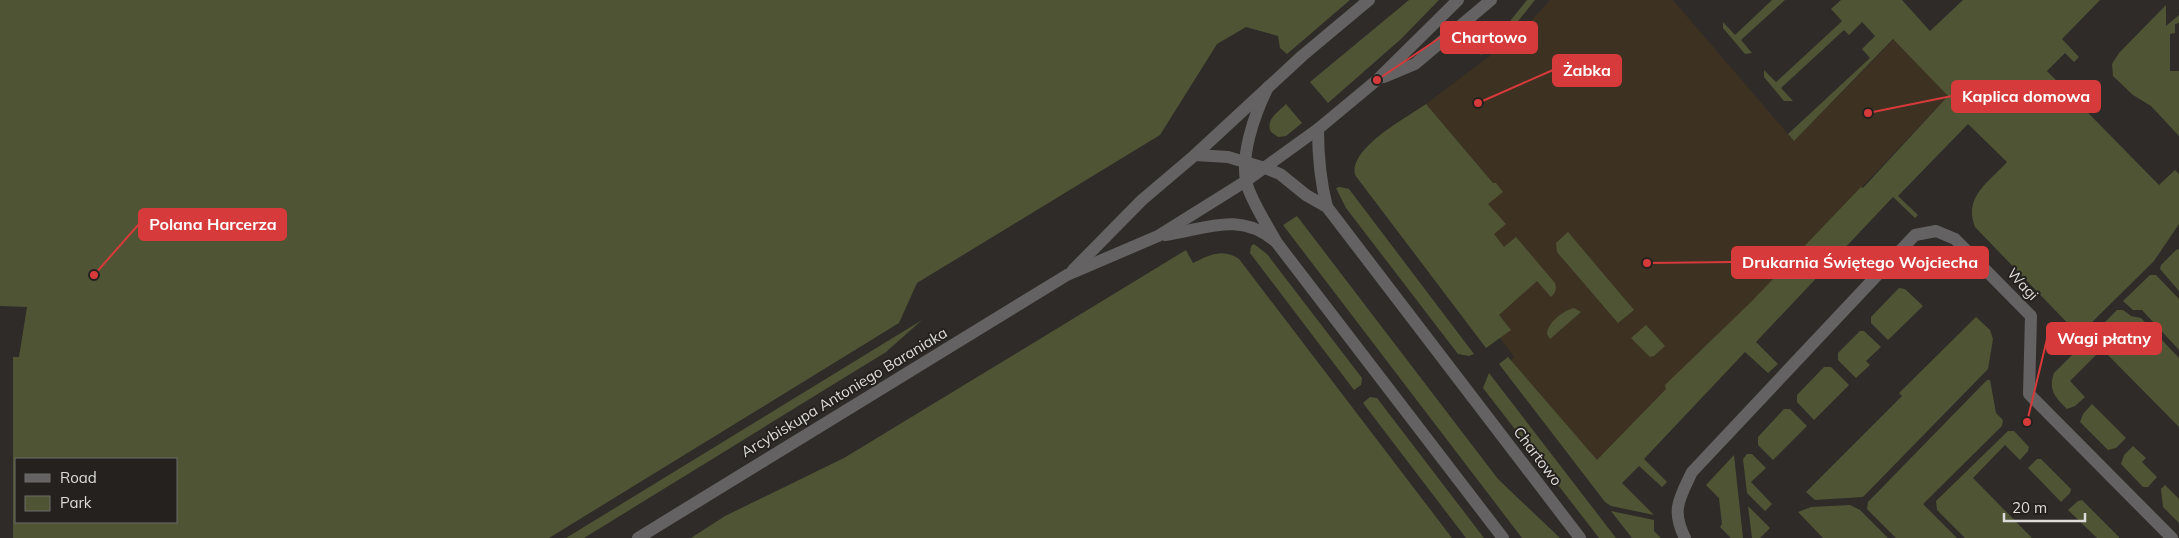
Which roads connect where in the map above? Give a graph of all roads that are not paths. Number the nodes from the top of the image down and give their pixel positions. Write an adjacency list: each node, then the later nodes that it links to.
1 (1368, 0): 5 (street, Arcybiskupa Antoniego Baraniaka)
2 (1458, 0): 4 (street)
3 (1491, 0): 4 (street)
4 (1377, 80): 6 (street, Arcybiskupa Antoniego Baraniaka)
5 (1268, 87): 7 (street, Arcybiskupa Antoniego Baraniaka); 8 (street)
6 (1318, 129): 9 (street, Arcybiskupa Antoniego Baraniaka); 11 (street)
7 (1194, 155): 8 (street, Chartowo); 14 (street, Arcybiskupa Antoniego Baraniaka)
8 (1246, 161): 9 (street, Chartowo); 10 (street)
9 (1266, 168): 10 (street, Arcybiskupa Antoniego Baraniaka); 11 (street, Chartowo)
10 (1246, 181): 12 (street, Arcybiskupa Antoniego Baraniaka); 13 (street)
11 (1327, 207): 17 (street, Chartowo)
12 (1158, 236): 13 (street); 14 (street, Arcybiskupa Antoniego Baraniaka)
13 (1277, 243): 16 (street)
14 (1068, 275): 15 (street, Arcybiskupa Antoniego Baraniaka)
15 (638, 538)
16 (1503, 538)
17 (1580, 538)
18 (1685, 538): 19 (street, Wagi)
19 (2172, 538)

